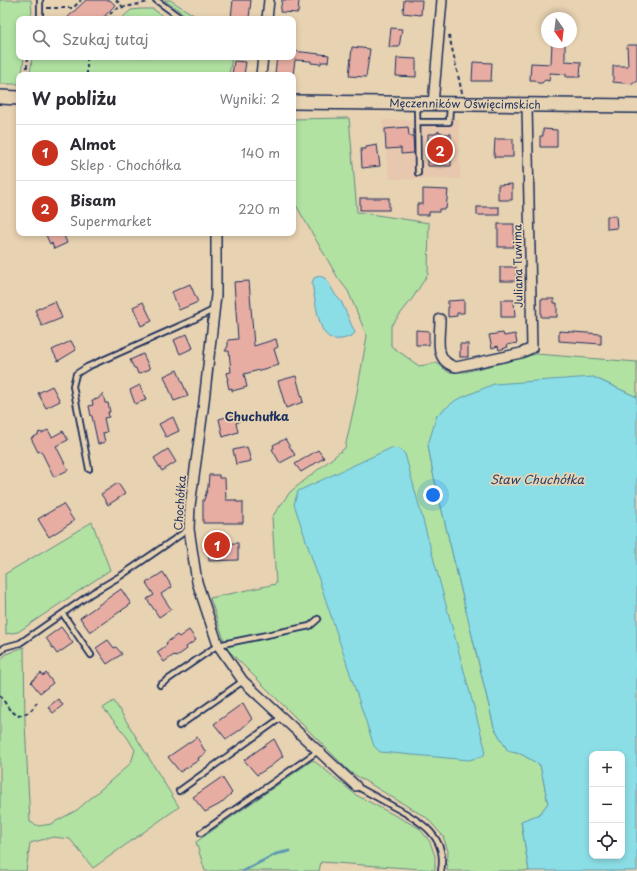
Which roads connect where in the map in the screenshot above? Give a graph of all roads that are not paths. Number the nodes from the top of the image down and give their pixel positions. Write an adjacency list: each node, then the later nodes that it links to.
1 (40, 0): 5 (lane)
2 (156, 0): 6 (lane)
3 (269, 0): 7 (street)
4 (442, 0): 14 (street)
5 (40, 16)
6 (178, 16)
7 (267, 16)
8 (263, 60): 9 (street)
9 (261, 72)
10 (0, 98): 11 (main road)
11 (16, 98)
12 (296, 102): 13 (main road, Męczenników Oświęcimskich)
13 (418, 104): 14 (main road, Męczenników Oświęcimskich); 18 (lane)
14 (433, 104): 15 (main road, Męczenników Oświęcimskich)
15 (450, 104): 16 (main road, Męczenników Oświęcimskich); 18 (lane)
16 (527, 106): 17 (main road, Męczenników Oświęcimskich); 22 (street, Juliana Tuwima)
17 (637, 106)
18 (418, 122): 19 (lane)
19 (418, 173)
20 (216, 236): 21 (street, Chochółka)
21 (213, 310): 23 (lane); 24 (street, Chochółka)
22 (440, 320)
23 (89, 469)
24 (189, 529): 25 (lane); 27 (street, Chochółka)
25 (63, 614): 28 (lane); 29 (lane)
26 (318, 619): 27 (lane)
27 (218, 645): 30 (street, Chochółka); 31 (lane)
28 (0, 652)
29 (91, 655)
30 (243, 681): 32 (street, Chochółka); 33 (lane)
31 (160, 685)
32 (282, 717): 34 (street, Chochółka); 36 (lane)
33 (179, 726)
34 (318, 751): 35 (street, Chochółka); 37 (lane)
35 (356, 786): 38 (lane)
36 (179, 791)
37 (201, 833)
38 (441, 871)

